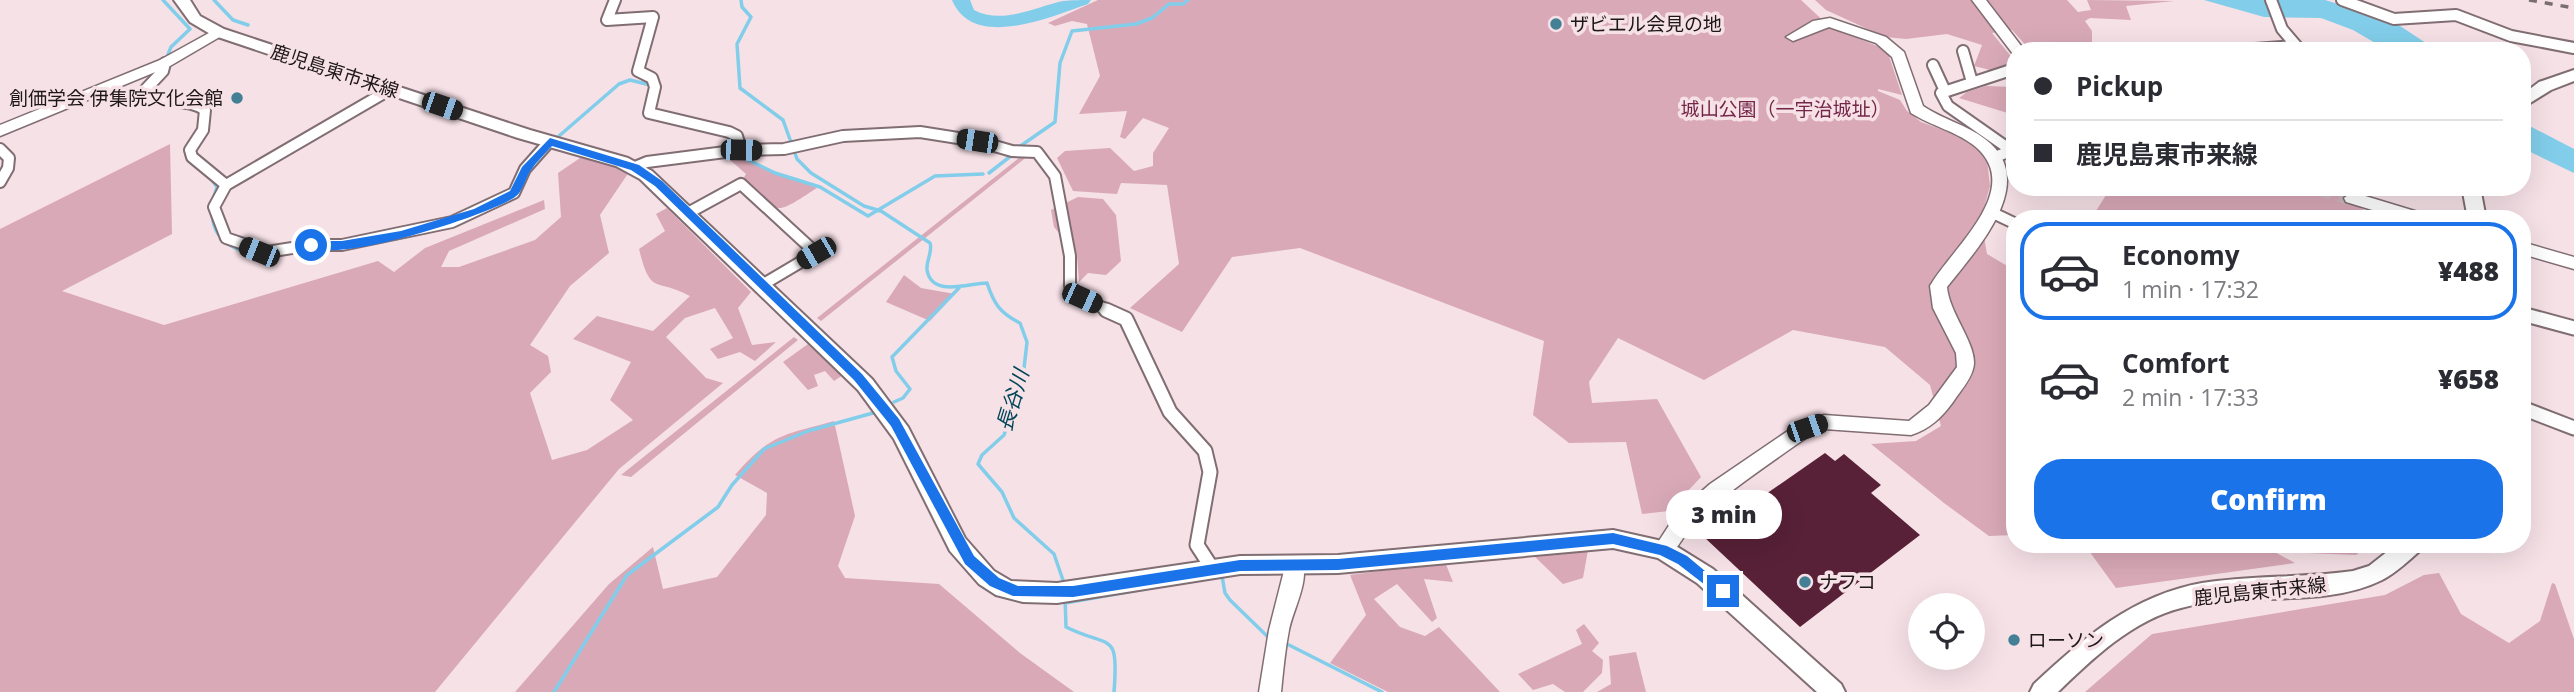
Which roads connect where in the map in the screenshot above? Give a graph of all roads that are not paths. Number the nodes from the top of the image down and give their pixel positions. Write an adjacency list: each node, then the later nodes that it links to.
1 (182, 0): 6 (main road, 鹿児島東市来線)
2 (615, 0): 25 (street)
3 (1979, 0): 9 (street)
4 (2271, 0): 8 (street)
5 (2342, 0): 10 (street)
6 (218, 32): 12 (street); 17 (main road, 鹿児島東市来線)
7 (1793, 37): 27 (street)
8 (2293, 42)
9 (2006, 47)
10 (2574, 48)
11 (1963, 51): 16 (street)
12 (165, 63): 20 (street); 30 (street)
13 (1933, 65): 18 (street)
14 (2006, 65): 16 (street)
15 (2574, 75): 19 (main road)
16 (1972, 82): 18 (street)
17 (391, 89): 21 (main road, 鹿児島東市来線); 30 (street)
18 (1945, 91): 23 (street)
19 (2531, 96)
20 (0, 131)
21 (550, 142): 28 (main road, 鹿児島東市来線); 30 (street)
22 (790, 148): 25 (street); 46 (street)
23 (2006, 148)
24 (0, 149): 29 (street)
25 (741, 150): 28 (street)
26 (2006, 153): 27 (street)
27 (1995, 157): 34 (street)
28 (635, 167): 33 (main road, 鹿児島東市来線)
29 (0, 182)
30 (226, 185)
31 (2352, 198): 32 (street)
32 (2392, 210)
33 (688, 213): 38 (main road, 鹿児島東市来線); 38 (street)
34 (1993, 213): 35 (street); 43 (street)
35 (2006, 219)
36 (2531, 251): 37 (street)
37 (2574, 263)
38 (762, 285): 46 (main road, 鹿児島東市来線)
39 (2531, 316): 40 (street)
40 (2574, 328)
41 (2531, 411): 42 (street)
42 (2574, 428)
43 (1663, 550): 45 (main road, 鹿児島東市来線); 48 (main road, 鹿児島東市来線)
44 (2402, 553): 49 (main road, 鹿児島東市来線)
45 (1294, 565): 46 (main road, 鹿児島東市来線); 47 (street)
46 (1212, 568)
47 (1270, 692)
48 (1833, 692)
49 (2042, 692)

